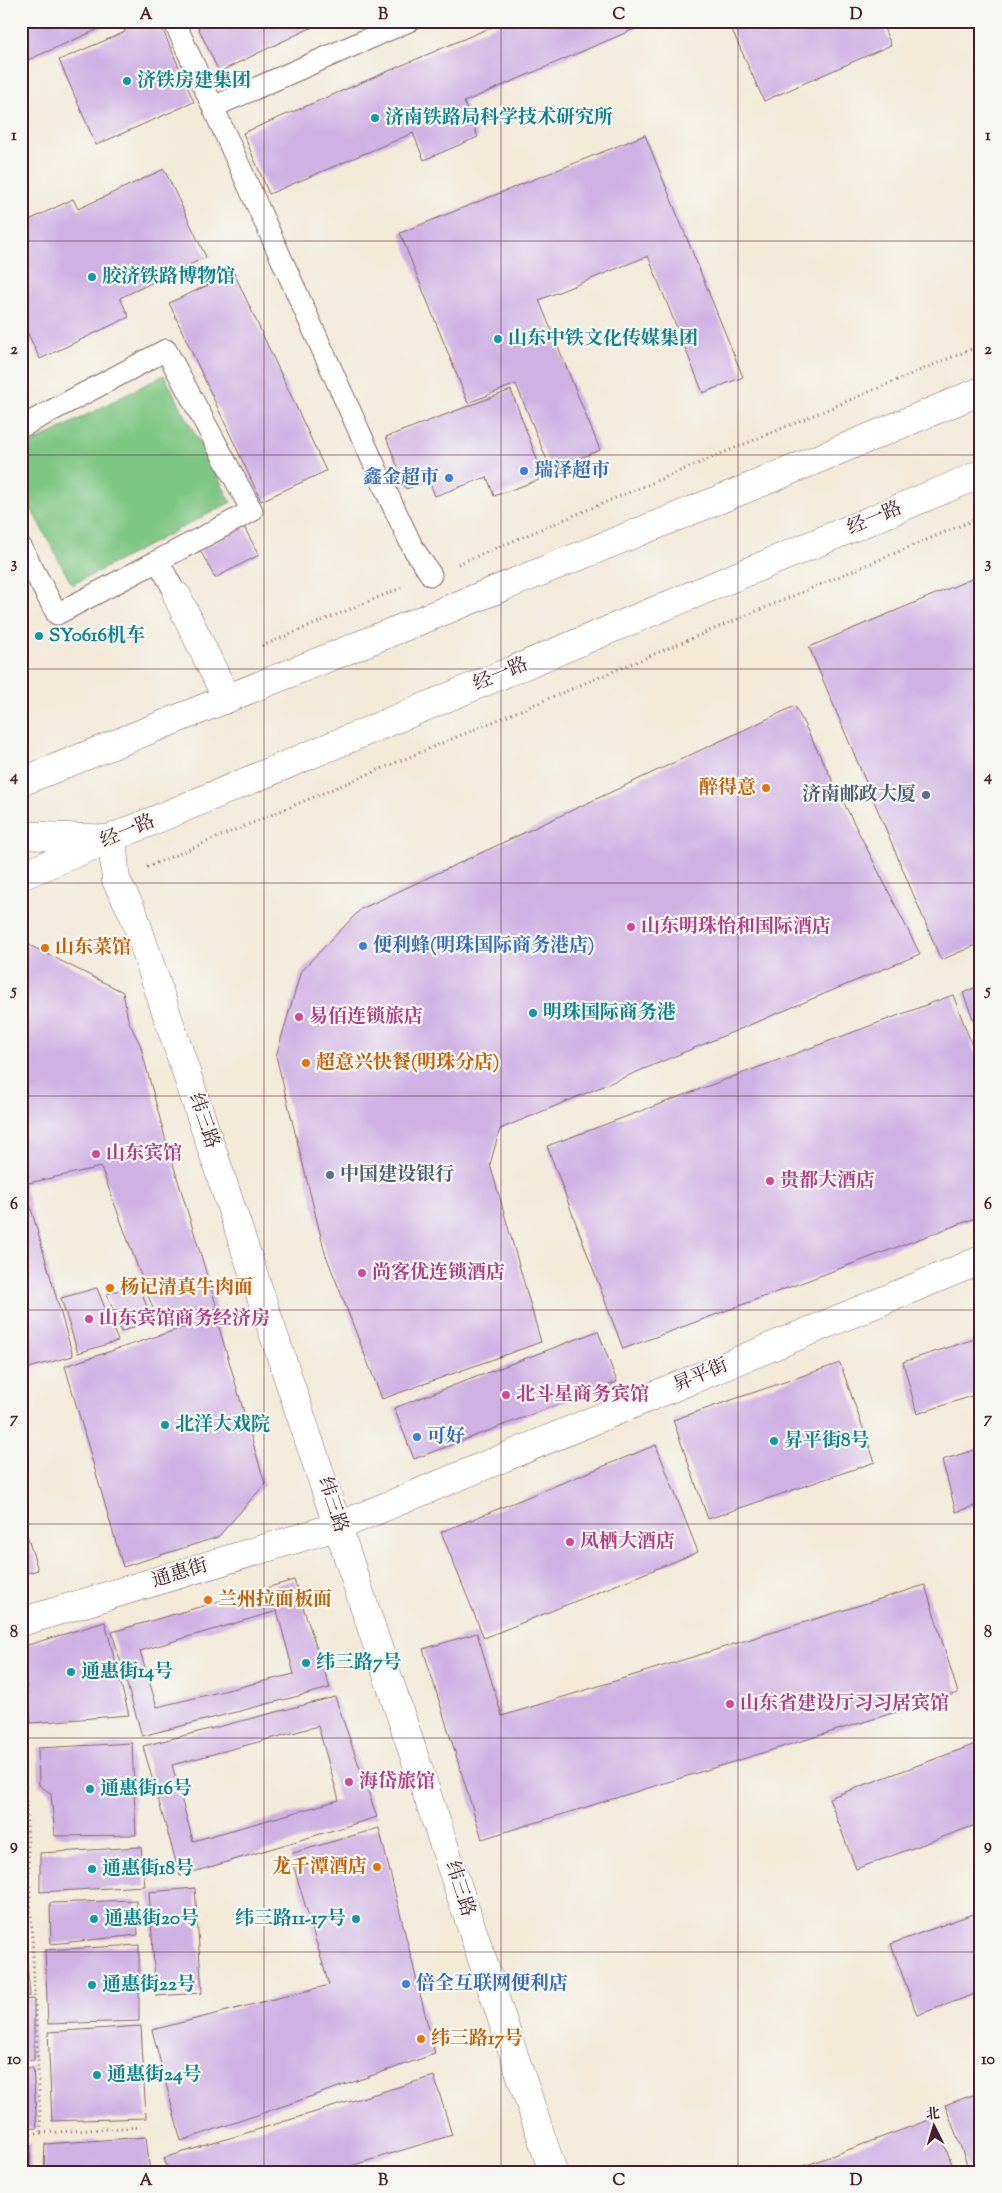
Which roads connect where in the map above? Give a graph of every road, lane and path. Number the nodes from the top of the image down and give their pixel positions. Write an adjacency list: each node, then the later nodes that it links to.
1 (174, 21): 3 (lane)
2 (409, 21): 3 (lane)
3 (213, 107): 11 (lane)
4 (981, 345): 11 (path)
5 (981, 391): 14 (street)
6 (21, 427): 10 (lane)
7 (981, 474): 17 (street, 经一路)
8 (981, 517): 19 (path)
9 (21, 547): 10 (lane)
10 (158, 561): 12 (lane)
11 (431, 575): 13 (path)
12 (177, 596): 14 (street)
13 (255, 649)
14 (227, 699): 15 (street)
15 (21, 782)
16 (21, 835): 17 (street)
17 (112, 839): 18 (street, 经一路); 19 (street, 纬三路)
18 (21, 876)
19 (116, 880): 21 (street, 纬三路)
20 (981, 1260): 21 (street, 昇平街)
21 (339, 1526): 22 (street, 通惠街); 27 (street, 纬三路)
22 (21, 1622)
23 (21, 1691): 26 (path)
24 (141, 2127): 26 (path)
25 (21, 2134): 26 (path)
26 (41, 2134)
27 (552, 2172)

